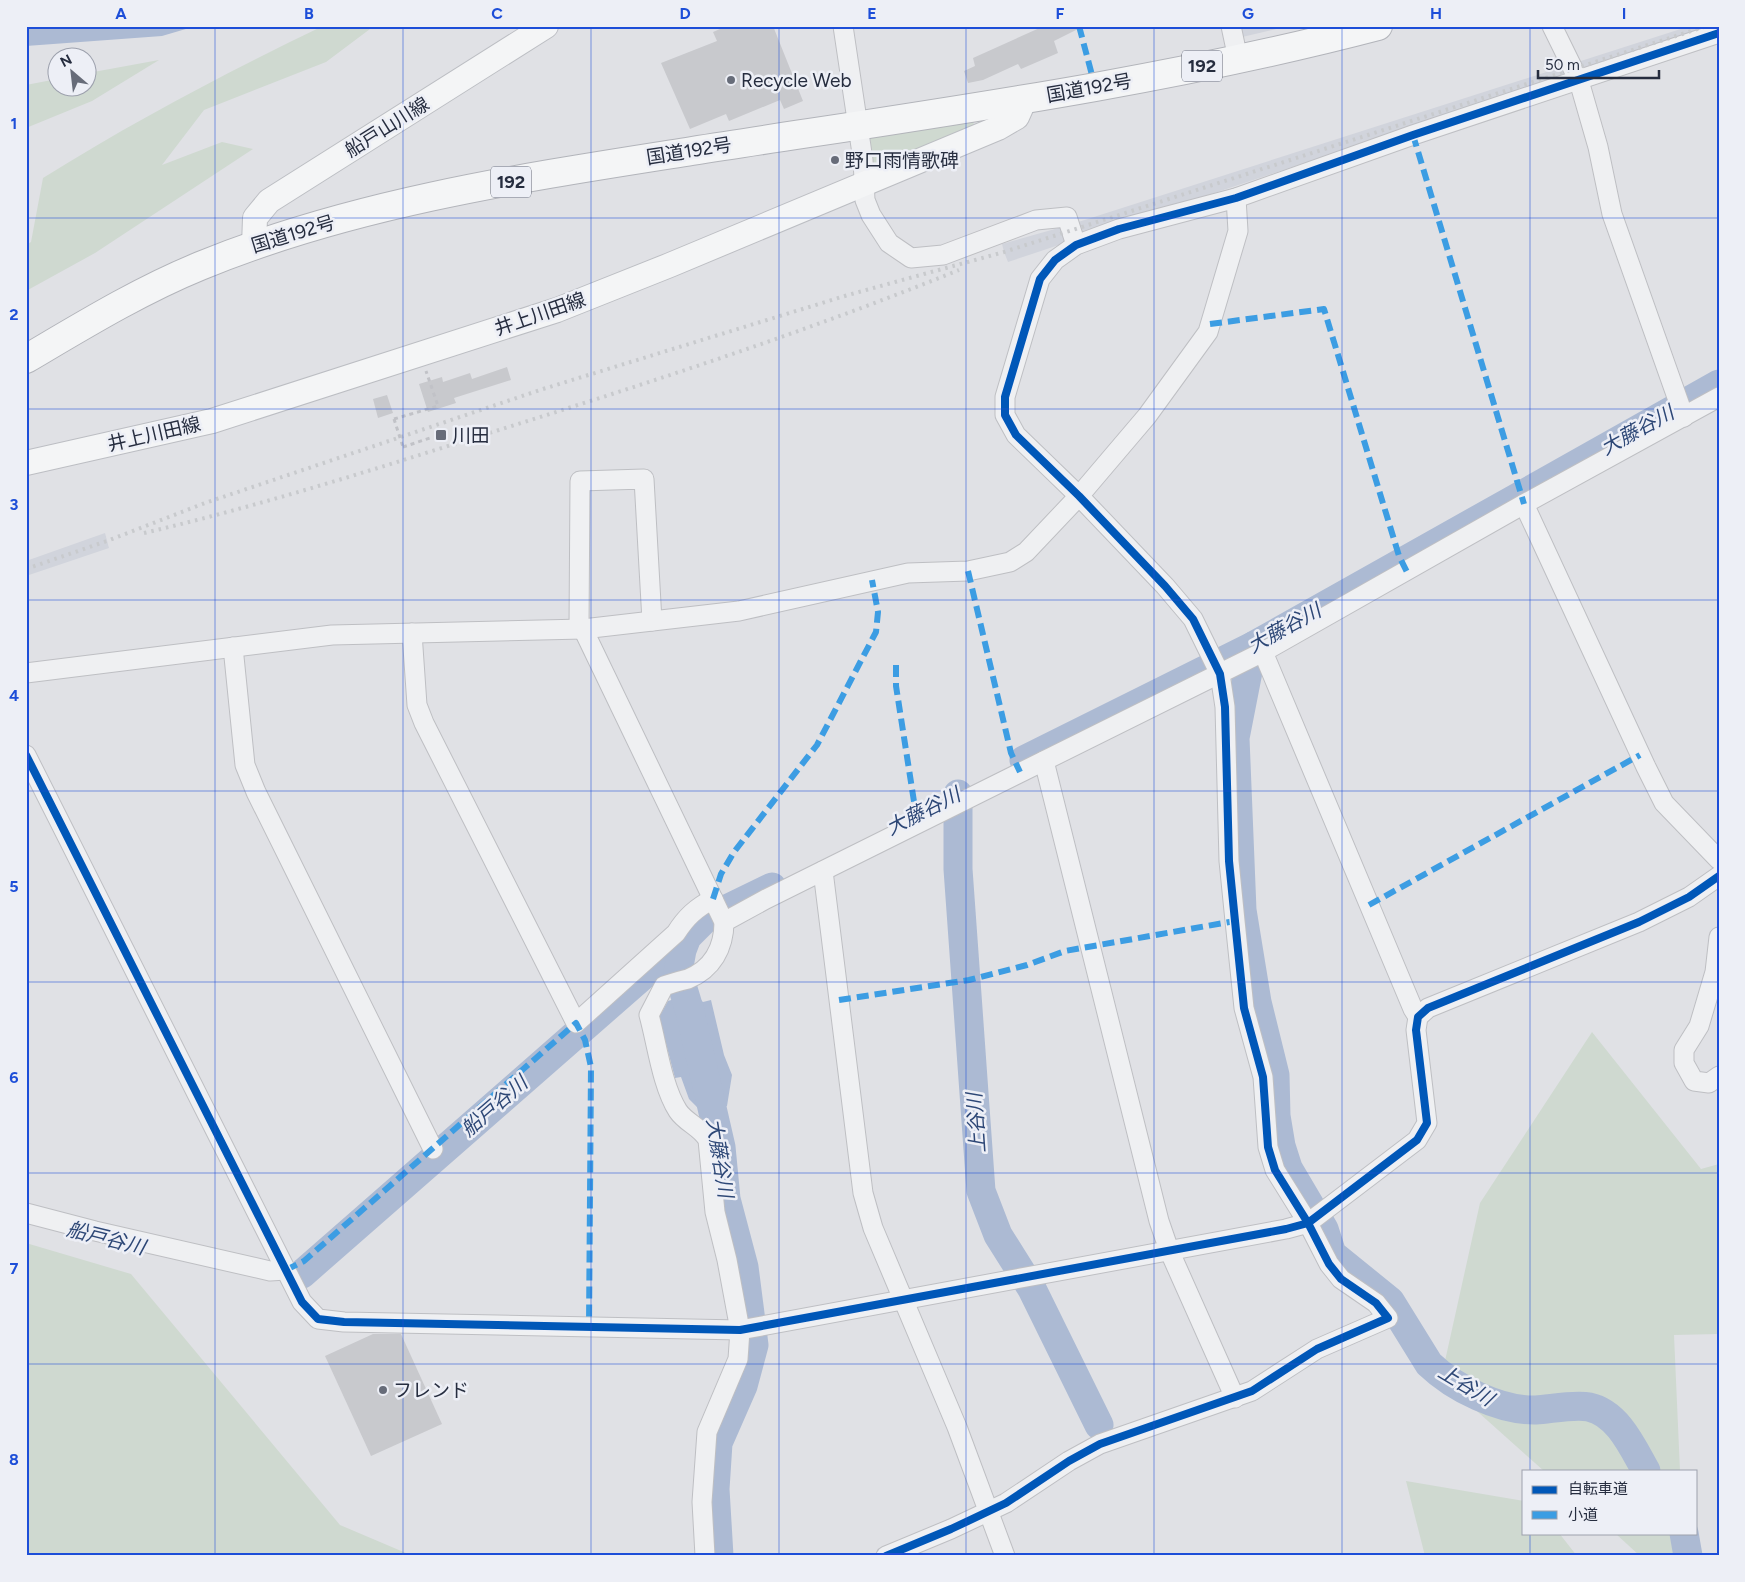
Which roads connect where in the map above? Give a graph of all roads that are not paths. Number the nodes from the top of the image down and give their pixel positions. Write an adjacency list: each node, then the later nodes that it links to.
1 (546, 26): 14 (main road, 船戸山川線)
2 (843, 26): 10 (street)
3 (1231, 26): 7 (street)
4 (1378, 26): 7 (highway, 国道192号 / 192)
5 (1552, 26): 8 (street)
6 (1719, 33): 8 (street)
7 (1238, 58): 9 (highway, 国道192号 / 192)
8 (1579, 81): 12 (street); 17 (street)
9 (1025, 99): 10 (highway, 国道192号 / 192); 11 (main road, 井上川田線)
10 (857, 125): 11 (street); 14 (highway, 国道192号 / 192)
11 (863, 185): 13 (street); 18 (main road, 井上川田線)
12 (1236, 198): 13 (street); 19 (street)
13 (1076, 245): 19 (street)
14 (254, 246): 15 (highway, 国道192号 / 192)
15 (26, 359)
16 (1719, 397): 17 (street)
17 (1680, 409): 20 (street)
18 (26, 463)
19 (1079, 496): 21 (street); 26 (street)
20 (1524, 504): 25 (street); 30 (street)
21 (652, 620): 22 (street); 22 (street)
22 (581, 629): 23 (street); 33 (street)
23 (412, 633): 24 (street); 33 (street)
24 (233, 648): 27 (street); 37 (street)
25 (1253, 657): 26 (street); 35 (street)
26 (1217, 667): 29 (street); 39 (street)
27 (26, 673)
28 (26, 754): 41 (street)
29 (1044, 761): 31 (street); 40 (street)
30 (1719, 860)
31 (823, 871): 33 (street); 42 (street)
32 (1719, 876): 35 (street)
33 (719, 911): 43 (street)
34 (1719, 937): 36 (street)
35 (1418, 1018): 39 (street)
36 (1719, 1076)
37 (433, 1150)
38 (26, 1212): 41 (street)
39 (1314, 1219): 40 (street); 44 (street)
40 (1169, 1250): 42 (street); 44 (street)
41 (286, 1270): 43 (street)
42 (905, 1300): 43 (street); 45 (street)
43 (750, 1329): 46 (street)
44 (1235, 1398): 45 (street)
45 (989, 1512): 47 (street); 48 (street)
46 (705, 1556)
47 (886, 1556)
48 (1005, 1556)

